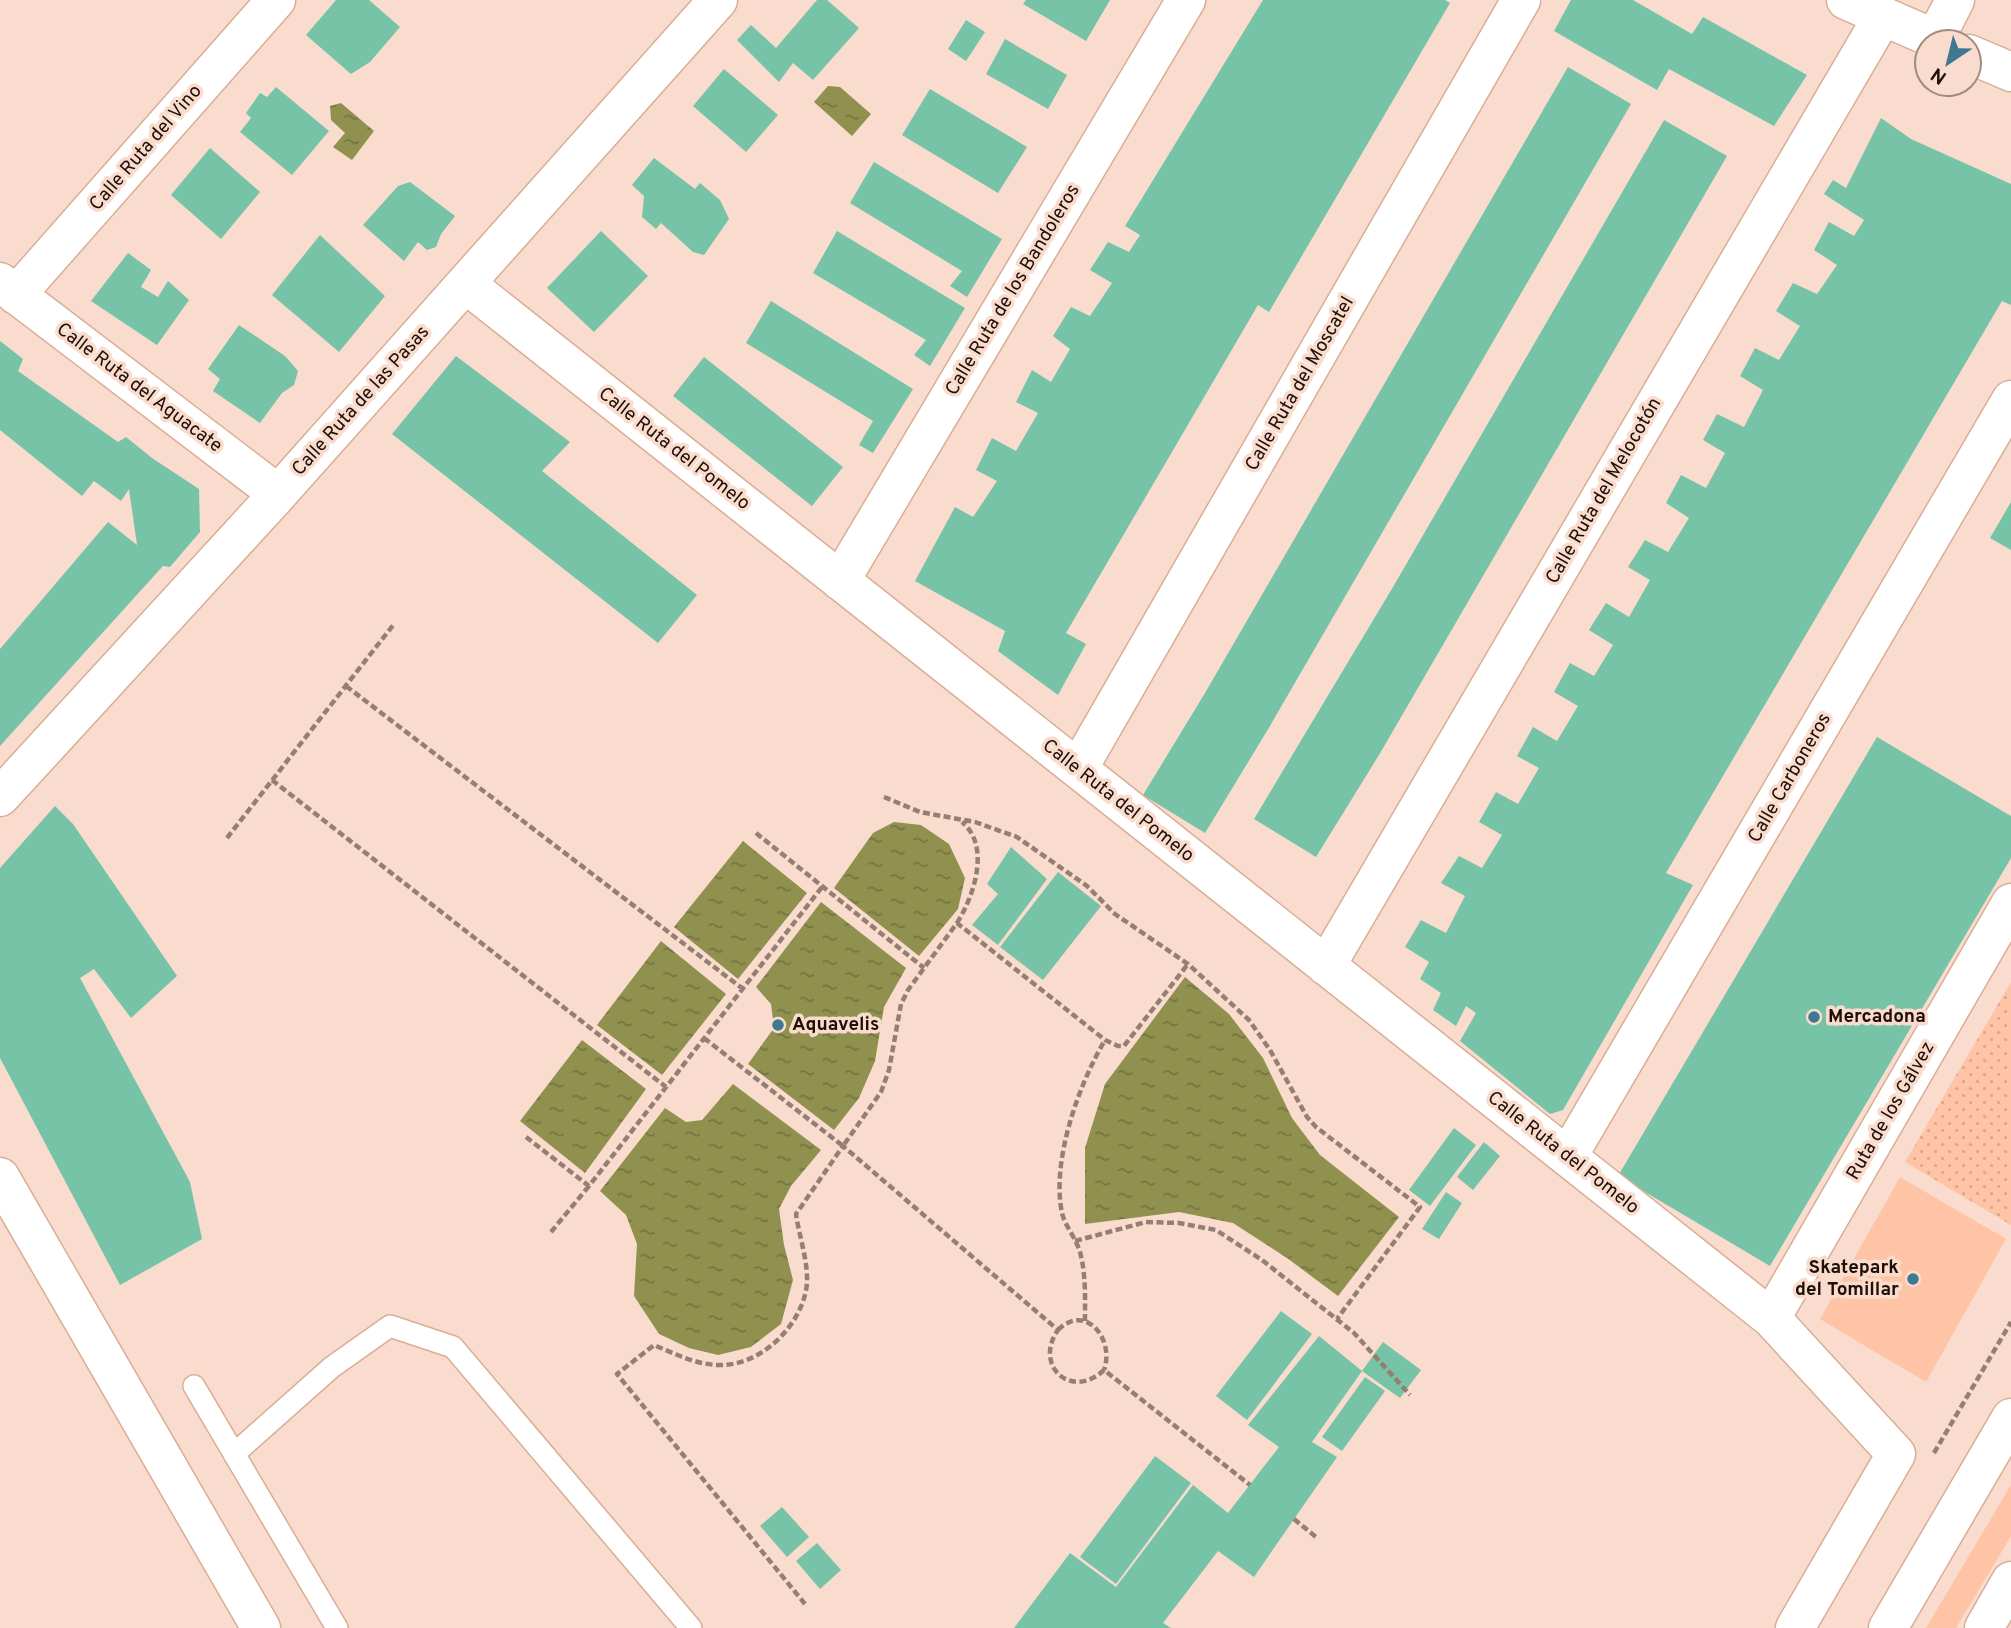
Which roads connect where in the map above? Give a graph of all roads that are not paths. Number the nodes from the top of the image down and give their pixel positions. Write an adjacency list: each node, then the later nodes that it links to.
1 (276, 0): 13 (street, Calle Ruta del Vino)
2 (718, 0): 12 (street, Calle Ruta de las Pasas)
3 (1186, 0): 16 (street, Calle Ruta de los Bandoleros)
4 (1521, 0): 17 (street, Calle Ruta del Moscatel)
5 (1846, 0): 7 (street)
6 (1955, 0): 8 (street)
7 (1883, 16): 9 (street); 20 (street, Calle Ruta del Melocotón)
8 (1951, 28)
9 (1913, 29)
10 (1983, 60): 11 (street)
11 (2011, 72)
12 (466, 284): 15 (street, Calle Ruta de las Pasas); 16 (street, Calle Ruta del Pomelo)
13 (8, 289): 15 (street, Calle Ruta del Aguacate)
14 (2011, 400): 21 (street, Calle Carboneros)
15 (278, 494): 18 (street, Calle Ruta de las Pasas)
16 (840, 581): 17 (street, Calle Ruta del Pomelo)
17 (1078, 769): 20 (street, Calle Ruta del Pomelo)
18 (0, 797)
19 (2011, 903): 23 (street, Ruta de los Gálvez)
20 (1326, 965): 21 (street, Calle Ruta del Pomelo)
21 (1568, 1156): 23 (street, Calle Ruta del Pomelo)
22 (0, 1177): 28 (street)
23 (1771, 1318): 31 (street, Calle Ruta del Pomelo)
24 (194, 1386): 26 (lane)
25 (2011, 1418): 32 (street)
26 (234, 1454): 29 (lane); 30 (lane)
27 (2011, 1581): 33 (street)
28 (261, 1628)
29 (337, 1628)
30 (691, 1628)
31 (1795, 1628)
32 (1888, 1628)
33 (1984, 1628)

